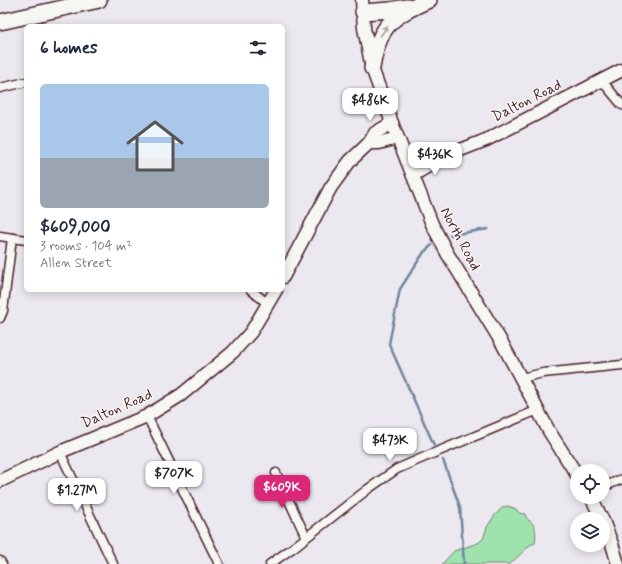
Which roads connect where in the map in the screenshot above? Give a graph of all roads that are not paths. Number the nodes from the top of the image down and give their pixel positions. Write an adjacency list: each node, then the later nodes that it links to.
1 (99, 0): 4 (highway)
2 (425, 2): 3 (highway); 5 (highway, one-way to 2)
3 (362, 6): 5 (street, North Road)
4 (0, 23)
5 (372, 68): 11 (street, North Road)
6 (622, 70): 7 (street, Dalton Road)
7 (602, 81): 10 (street); 14 (street, Dalton Road)
8 (24, 82): 9 (street)
9 (0, 88)
10 (622, 105)
11 (392, 124): 12 (street, North Road); 13 (street)
12 (397, 138): 13 (street); 15 (street, North Road)
13 (369, 142): 20 (street)
14 (445, 156): 15 (street, Dalton Road); 16 (street, Dalton Road)
15 (407, 161): 16 (street, North Road)
16 (413, 175): 26 (street, North Road)
17 (0, 236): 18 (street)
18 (12, 238): 19 (street); 24 (street)
19 (24, 240)
20 (285, 273)
21 (253, 292): 23 (street)
22 (275, 292): 23 (street, Dalton Road)
23 (268, 304): 28 (street, Dalton Road)
24 (0, 318)
25 (622, 365): 26 (street)
26 (521, 378): 27 (street, North Road)
27 (538, 410): 30 (street, North Road); 35 (street)
28 (147, 416): 29 (street, Dalton Road); 40 (street)
29 (60, 452): 33 (street, Dalton Road); 39 (street)
30 (570, 464)
31 (276, 473): 35 (street)
32 (622, 479): 34 (street)
33 (0, 481)
34 (610, 485)
35 (306, 537): 41 (street)
36 (610, 539): 42 (street)
37 (0, 560): 38 (street)
38 (2, 564)
39 (113, 564)
40 (220, 564)
41 (270, 564)
42 (618, 564)

